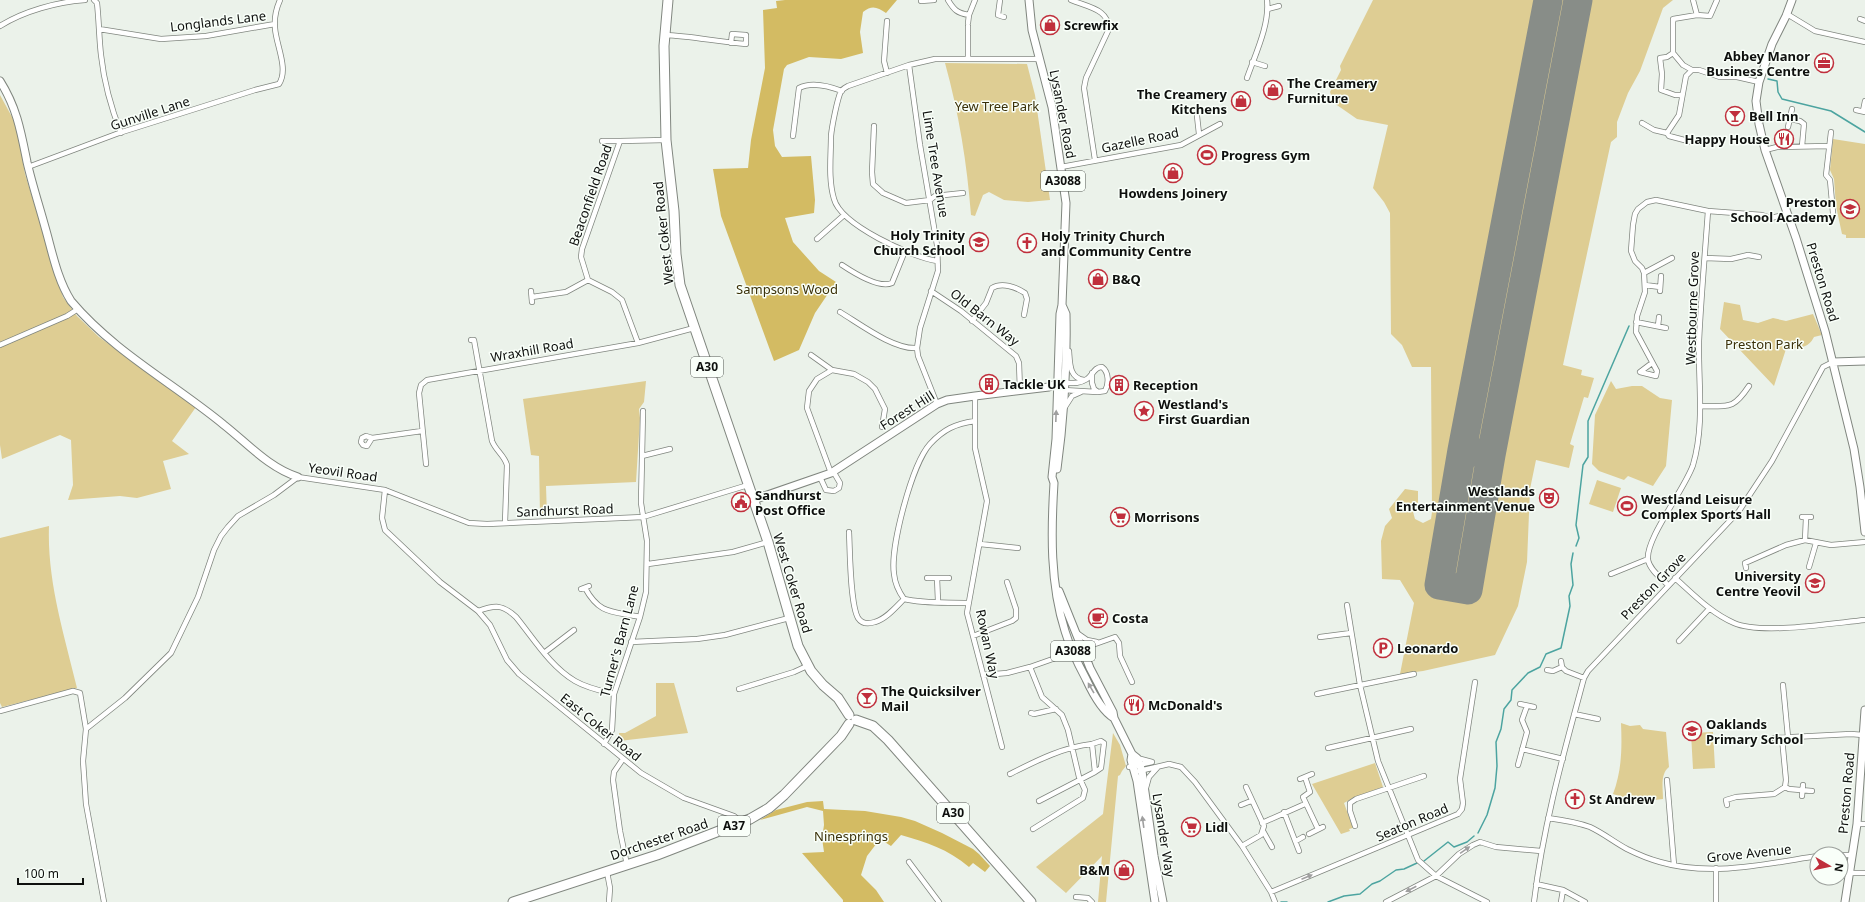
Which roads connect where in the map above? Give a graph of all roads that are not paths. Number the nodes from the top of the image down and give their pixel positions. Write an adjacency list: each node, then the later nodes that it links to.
1 (85, 0): 26 (street)
2 (94, 0): 27 (street)
3 (280, 0): 25 (street)
4 (668, 0): 28 (highway, West Coker Road / A30)
5 (934, 0): 15 (street)
6 (948, 0): 20 (street)
7 (975, 0): 20 (street)
8 (1000, 0): 18 (street)
9 (1029, 0): 33 (street, Lysander Road / A3088)
10 (1072, 0): 68 (street)
11 (1267, 0): 17 (street)
12 (1693, 0): 21 (street)
13 (1717, 0): 21 (street)
14 (1792, 0): 19 (street, Preston Road)
15 (921, 1)
16 (1279, 6): 17 (street)
17 (1268, 9): 34 (street)
18 (993, 14)
19 (1787, 14): 29 (street); 43 (street, Preston Road)
20 (969, 15): 32 (street)
21 (1697, 15): 31 (street)
22 (1860, 19): 24 (street)
23 (887, 20): 39 (street)
24 (1865, 21)
25 (275, 24): 27 (street, Longlands Lane); 57 (street, Gunville Lane)
26 (0, 26)
27 (99, 29): 57 (street)
28 (665, 35): 30 (street); 61 (highway, West Coker Road / A30)
29 (1865, 42)
30 (731, 43)
31 (1673, 52): 36 (street); 45 (street)
32 (968, 59): 33 (street); 35 (street)
33 (1039, 59): 70 (street, Lysander Road / A3088)
34 (1252, 62): 37 (street); 41 (street)
35 (909, 65): 39 (street); 72 (street, Lime Tree Avenue)
36 (1683, 65): 38 (street); 40 (street)
37 (1265, 66)
38 (1692, 70): 40 (street); 43 (street)
39 (887, 73): 44 (street)
40 (1686, 76): 45 (street)
41 (1247, 78)
42 (0, 81): 69 (street)
43 (1759, 82): 67 (street, Preston Road)
44 (842, 91): 60 (street); 76 (street)
45 (1682, 95): 58 (street)
46 (1865, 101): 49 (street)
47 (1792, 109): 51 (street)
48 (1856, 110): 49 (street)
49 (1864, 111)
50 (1197, 116): 59 (street)
51 (1790, 119): 55 (street); 65 (street)
52 (1642, 123): 58 (street)
53 (1220, 124): 59 (street, Gazelle Road)
54 (874, 126): 72 (street)
55 (1788, 127)
56 (1831, 132): 66 (street)
57 (121, 133): 69 (street, Gunville Lane)
58 (1667, 133): 64 (street)
59 (1199, 134): 68 (street, Gazelle Road)
60 (793, 136)
61 (666, 140): 63 (street, Beaconfield Road); 100 (highway, West Coker Road / A30)
62 (602, 141): 63 (street, Beaconfield Road)
63 (620, 141): 86 (street, Beaconfield Road)
64 (1692, 142)
65 (1802, 146): 66 (street); 67 (street)
66 (1829, 146): 74 (street)
67 (1765, 150): 75 (street, Preston Road)
68 (1095, 160): 70 (street, Gazelle Road)
69 (28, 167): 93 (street)
70 (1061, 167): 92 (street, Lysander Road / A3088)
71 (963, 193): 72 (street)
72 (930, 200): 82 (street, Lime Tree Avenue)
73 (1708, 211): 75 (street); 81 (street, Westbourne Grove); 84 (street)
74 (1833, 213)
75 (1787, 214): 109 (street, Preston Road)
76 (844, 216): 77 (street); 78 (street)
77 (817, 239)
78 (905, 251): 82 (street); 83 (street)
79 (1759, 256): 81 (street)
80 (1672, 258): 84 (street)
81 (1705, 258): 122 (street, Westbourne Grove)
82 (937, 261): 89 (street, Lime Tree Avenue)
83 (842, 265)
84 (1644, 273): 87 (street)
85 (1662, 276): 87 (street)
86 (588, 280): 90 (street); 104 (street)
87 (1645, 285): 98 (street)
88 (531, 291): 90 (street)
89 (931, 291): 97 (street, Old Barn Way); 106 (street, Lime Tree Avenue)
90 (532, 297): 91 (street)
91 (532, 302)
92 (1062, 305): 102 (street, Lysander Road / A3088); 115 (street, Lysander Road / A3088)
93 (78, 309): 105 (street); 133 (street)
94 (840, 312): 106 (street)
95 (1024, 315): 97 (street)
96 (1659, 317): 99 (street)
97 (972, 321): 117 (street, Old Barn Way)
98 (1636, 322): 99 (street); 110 (street)
99 (1658, 326): 101 (street)
100 (694, 328): 104 (street, Wraxhill Road); 138 (highway, West Coker Road / A30)
101 (1666, 328)
102 (1066, 330): 114 (street); 115 (street, Lysander Road / A3088)
103 (474, 340): 111 (street)
104 (638, 343): 111 (street, Wraxhill Road)
105 (0, 346)
106 (917, 348): 121 (street, Lime Tree Avenue)
107 (811, 355): 112 (street)
108 (1865, 361): 109 (street)
109 (1833, 362): 139 (street, Preston Road); 162 (street, Preston Grove)
110 (1652, 363)
111 (480, 370): 127 (street, Wraxhill Road); 144 (street)
112 (832, 370): 126 (street); 132 (street)
113 (1092, 373): 114 (street); 119 (street); 119 (street)
114 (1084, 380): 115 (street)
115 (1061, 386): 117 (street, Forest Hill); 118 (street); 123 (street, Lysander Road / A3088); 136 (street, Lysander Road / A3088, one-way to 115)
116 (1749, 386): 122 (street)
117 (1020, 390): 120 (street, Forest Hill)
118 (1084, 392): 119 (street); 123 (street)
119 (1098, 392)
120 (975, 396): 121 (street, Forest Hill); 125 (street, Rowan Way)
121 (937, 404): 132 (street, Forest Hill)
122 (1701, 406): 153 (street, Westbourne Grove)
123 (1064, 410): 136 (street, Lysander Road / A3088)
124 (643, 411): 130 (street, Turner's Barn Lane)
125 (975, 422): 151 (street, Rowan Way); 166 (street)
126 (882, 427)
127 (422, 431): 128 (street); 131 (street, Wraxhill Road)
128 (372, 438)
129 (670, 449): 130 (street)
130 (642, 456): 142 (street, Turner's Barn Lane)
131 (426, 464)
132 (832, 472): 135 (street, Forest Hill); 135 (street)
133 (288, 474): 134 (street); 137 (street)
134 (298, 477): 137 (street); 140 (street, Yeovil Road)
135 (820, 477): 141 (street, Forest Hill)
136 (1054, 483): 157 (street, Lysander Road / A3088)
137 (288, 484): 212 (street)
138 (748, 486): 141 (highway, West Coker Road / A30); 142 (street, Sandhurst Road)
139 (1863, 487): 146 (street, Preston Road)
140 (385, 490): 144 (street, Sandhurst Road); 171 (street, East Coker Road)
141 (753, 500): 148 (highway, West Coker Road / A30)
142 (643, 517): 144 (street, Sandhurst Road); 155 (street, Turner's Barn Lane)
143 (1807, 517): 147 (street)
144 (505, 523)
145 (849, 532): 166 (street)
146 (1865, 532)
147 (1805, 540): 149 (street); 154 (street)
148 (768, 542): 155 (street); 173 (highway, West Coker Road / A30)
149 (1816, 542): 150 (street); 156 (street)
150 (1865, 542)
151 (980, 544): 152 (street); 168 (street, Rowan Way)
152 (1018, 548)
153 (1648, 559): 158 (street); 164 (street)
154 (1744, 563)
155 (648, 564): 172 (street, Turner's Barn Lane)
156 (1808, 566)
157 (1054, 574): 175 (street, Lysander Road / A3088); 184 (street, Lysander Road / A3088)
158 (1611, 574)
159 (927, 578): 160 (street)
160 (937, 578): 161 (street); 167 (street)
161 (949, 578)
162 (1676, 578): 164 (street, Preston Grove); 170 (street)
163 (1007, 582): 178 (street)
164 (1668, 585): 193 (street, Preston Grove)
165 (585, 588): 172 (street)
166 (904, 600): 167 (street)
167 (938, 601): 168 (street)
168 (968, 603): 178 (street, Rowan Way)
169 (1346, 605): 177 (street)
170 (1708, 609): 174 (street); 180 (street)
171 (478, 611): 185 (street); 219 (street, East Coker Road)
172 (640, 617): 181 (street, Turner's Barn Lane)
173 (789, 618): 181 (street); 187 (highway, West Coker Road / A30)
174 (1865, 620)
175 (1072, 626): 182 (street); 183 (street, Lysander Road / A3088)
176 (574, 630): 185 (street)
177 (1351, 632): 179 (street); 196 (street)
178 (973, 636): 192 (street, Rowan Way)
179 (1320, 637)
180 (1679, 641)
181 (631, 642): 199 (street, Turner's Barn Lane)
182 (1097, 642): 183 (street); 194 (street)
183 (1081, 647): 184 (street); 209 (street, Lysander Road / A3088)
184 (1073, 651): 188 (street); 209 (street, Lysander Road / A3088, one-way to 184)
185 (544, 653): 199 (street)
186 (1561, 661): 189 (street)
187 (807, 666): 198 (street); 211 (highway, West Coker Road / A30)
188 (1030, 667): 192 (street); 204 (street)
189 (1562, 667): 190 (street); 193 (street)
190 (1547, 670)
191 (1414, 674): 196 (street)
192 (983, 675): 221 (street, Rowan Way)
193 (1584, 678): 208 (street, Preston Grove)
194 (1132, 682)
195 (1475, 682): 261 (street, Seaton Road)
196 (1360, 685): 200 (street); 215 (street)
197 (1783, 685): 218 (street)
198 (739, 689)
199 (614, 694): 219 (street, Turner's Barn Lane)
200 (1317, 694)
201 (1520, 704): 202 (street)
202 (1527, 706): 203 (street); 224 (street)
203 (1534, 708)
204 (1056, 709): 207 (street); 222 (street)
205 (1865, 710): 214 (street, Preston Road)
206 (0, 711): 212 (street)
207 (1031, 713)
208 (1574, 714): 210 (street); 226 (street, Preston Grove)
209 (1114, 718): 228 (street, Lysander Road / A3088)
210 (1598, 719)
211 (851, 720): 253 (highway, Dorchester Road / A37); 287 (highway, A30)
212 (86, 729): 283 (street)
213 (1411, 729): 215 (street)
214 (1864, 735): 218 (street); 255 (street, Preston Road)
215 (1372, 738): 223 (street); 241 (street)
216 (1774, 738): 217 (street)
217 (1782, 738): 218 (street); 240 (street)
218 (1788, 738)
219 (604, 744): 225 (street, East Coker Road)
220 (1092, 744): 222 (street); 231 (street); 231 (street)
221 (1002, 746)
222 (1072, 748): 232 (street); 237 (street)
223 (1328, 748)
224 (1522, 749): 226 (street); 229 (street)
225 (623, 759): 253 (street, East Coker Road); 271 (street)
226 (1563, 759): 252 (street, Preston Grove)
227 (1152, 762): 228 (street); 228 (street); 230 (street)
228 (1136, 765): 230 (street); 244 (street, Lysander Way / A3088); 289 (street, Lysander Way / A3088, one-way to 228)
229 (1518, 765)
230 (1159, 766): 244 (street); 264 (street)
231 (1095, 772): 237 (street)
232 (1010, 774)
233 (1312, 774): 235 (street)
234 (1424, 776): 241 (street)
235 (1305, 777): 236 (street); 249 (street)
236 (1300, 779)
237 (1080, 780): 246 (street); 258 (street)
238 (1667, 780): 272 (street)
239 (1246, 787): 247 (street)
240 (1785, 787): 242 (street); 248 (street)
241 (1387, 788): 257 (street); 261 (street)
242 (1803, 788): 243 (street); 245 (street)
243 (1812, 791)
244 (1146, 792): 290 (street, Lysander Way / A3088)
245 (1802, 796)
246 (1039, 801)
247 (1251, 801): 250 (street); 254 (street)
248 (1726, 801)
249 (1305, 804): 251 (street); 260 (street)
250 (1241, 805)
251 (1284, 812): 254 (street); 263 (street)
252 (1548, 818): 267 (street, Preston Grove); 272 (street, Grove Avenue)
253 (742, 823): 271 (highway, Dorchester Road / A37)
254 (1262, 823): 259 (street)
255 (1857, 824): 256 (street); 268 (street, Preston Road)
256 (1865, 824)
257 (1355, 826)
258 (1033, 829)
259 (1263, 831): 264 (street); 265 (street)
260 (1309, 834)
261 (1407, 835): 277 (street); 281 (street, Seaton Road, one-way to 261)
262 (1303, 837): 263 (street)
263 (1296, 841): 266 (street)
264 (1242, 846): 281 (street)
265 (1272, 847)
266 (1299, 851)
267 (1541, 852): 277 (street, one-way to 267); 278 (street, Preston Grove)
268 (1851, 855): 275 (street, Preston Road)
269 (1809, 857): 273 (street, Grove Avenue)
270 (909, 862): 286 (street)
271 (627, 865): 274 (highway, Dorchester Road / A37)
272 (1674, 866): 273 (street, Grove Avenue)
273 (1716, 868): 297 (street)
274 (607, 872): 284 (highway, Dorchester Road / A37); 285 (street)
275 (1849, 873): 276 (street)
276 (1865, 873)
277 (1436, 876): 292 (street, one-way to 292); 293 (street)
278 (1536, 884): 280 (street); 294 (street, Preston Grove)
279 (1847, 886): 298 (street, Preston Road)
280 (1563, 890): 295 (street); 296 (street)
281 (1271, 892): 291 (street)
282 (1076, 897): 288 (street)
283 (104, 902)
284 (513, 902)
285 (609, 902)
286 (939, 902)
287 (1030, 902)
288 (1092, 902)
289 (1155, 902)
290 (1163, 902)
291 (1275, 902)
292 (1386, 902)
293 (1487, 902)
294 (1534, 902)
295 (1561, 902)
296 (1584, 902)
297 (1716, 902)
298 (1845, 902)

